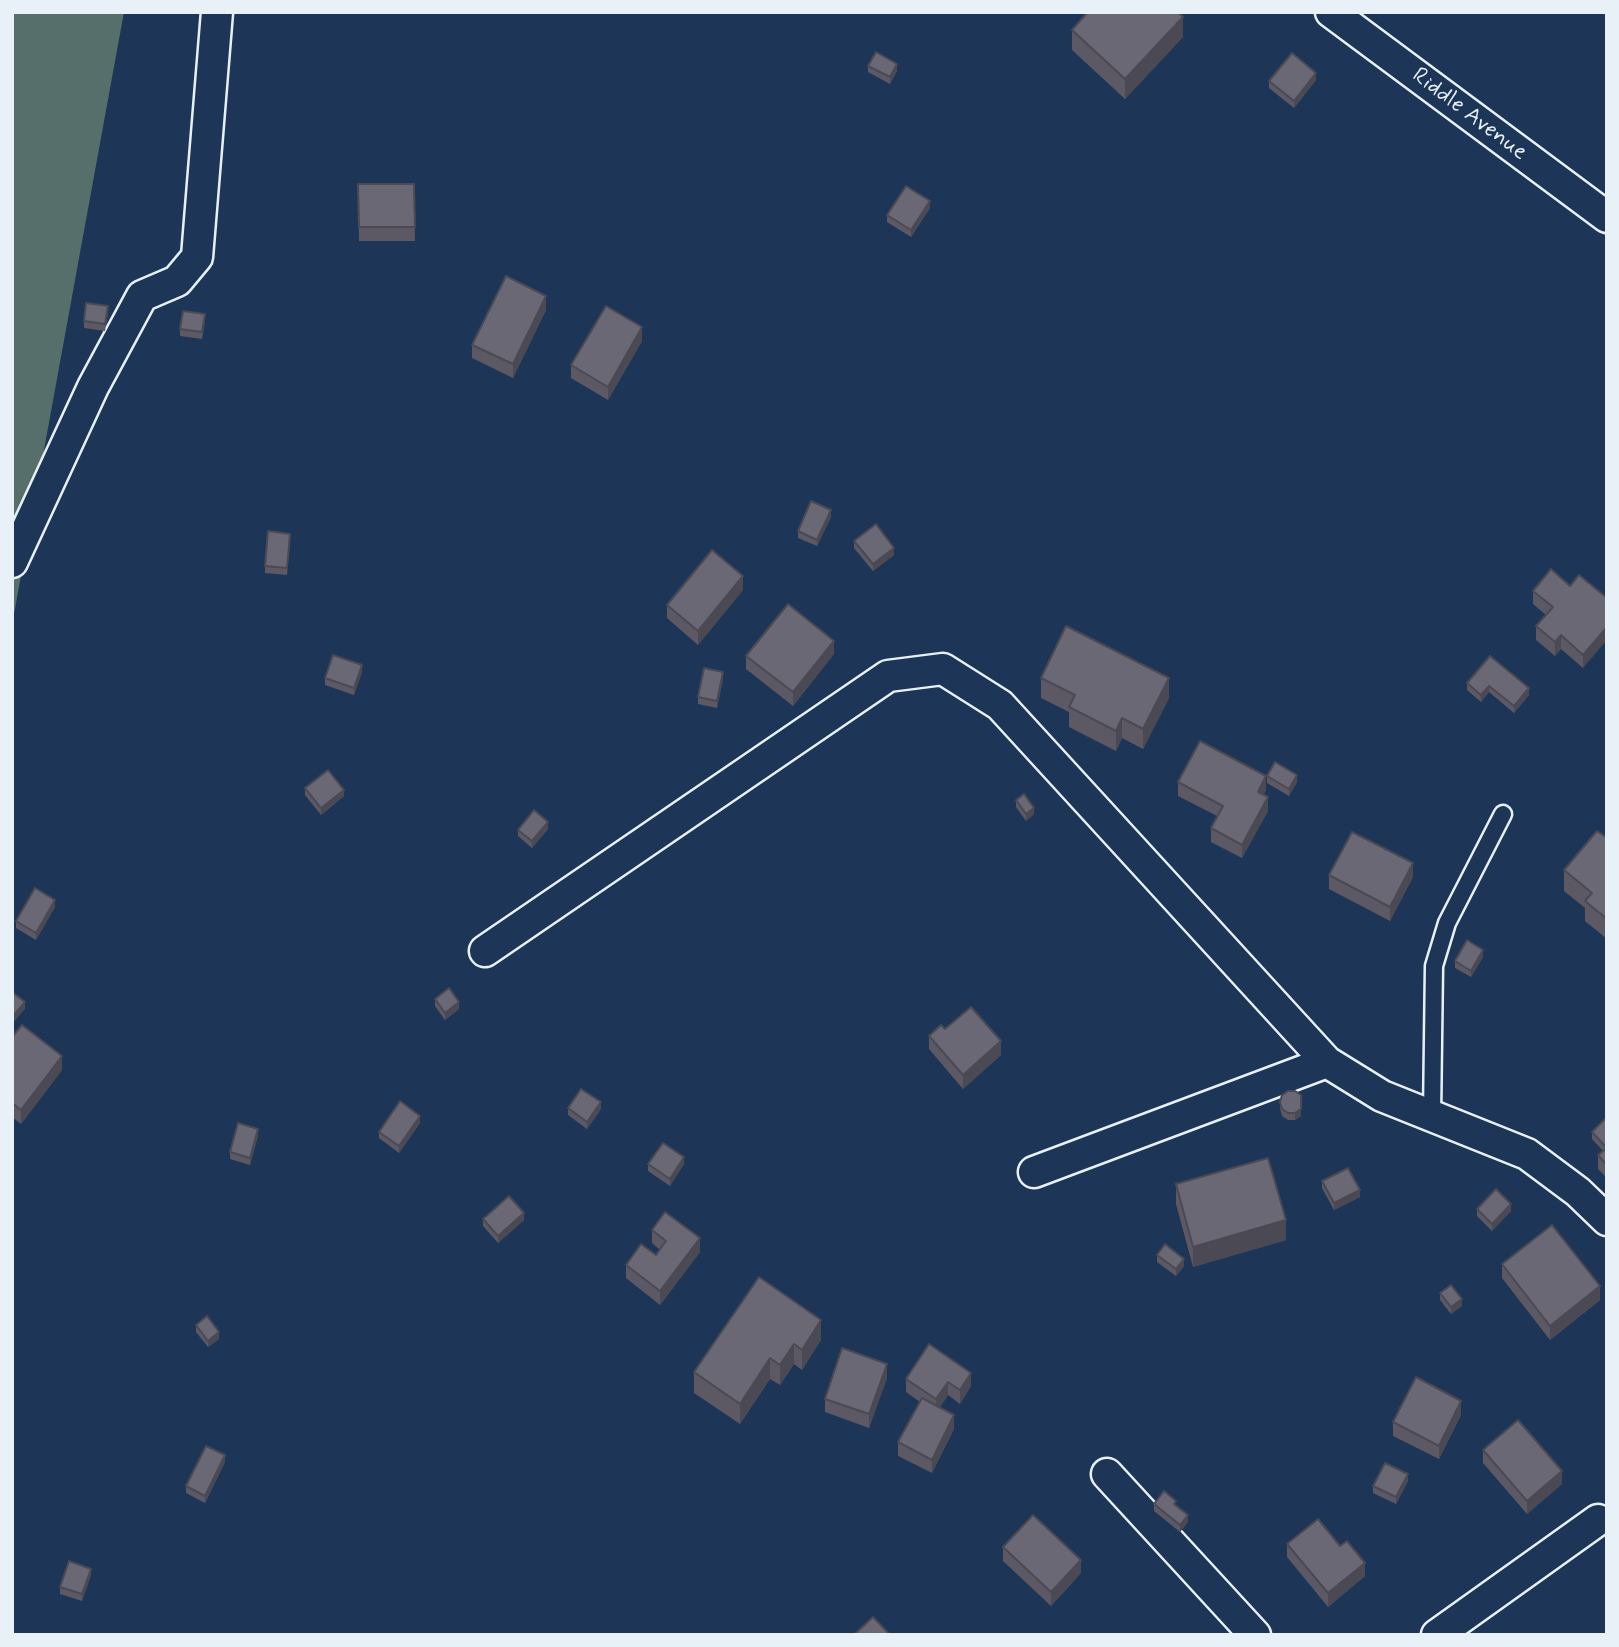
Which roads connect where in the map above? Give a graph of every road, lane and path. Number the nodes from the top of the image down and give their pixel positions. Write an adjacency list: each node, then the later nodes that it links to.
1 (218, 12): 4 (street)
2 (1331, 12): 3 (street, Riddle Avenue)
3 (1607, 218)
4 (12, 562)
5 (1503, 814): 8 (lane)
6 (485, 951): 7 (street)
7 (1327, 1062): 8 (street); 9 (street)
8 (1432, 1116): 10 (street)
9 (1034, 1172)
10 (1607, 1220)
11 (1107, 1474): 13 (street)
12 (1598, 1520): 14 (street)
13 (1255, 1635)
14 (1437, 1635)

